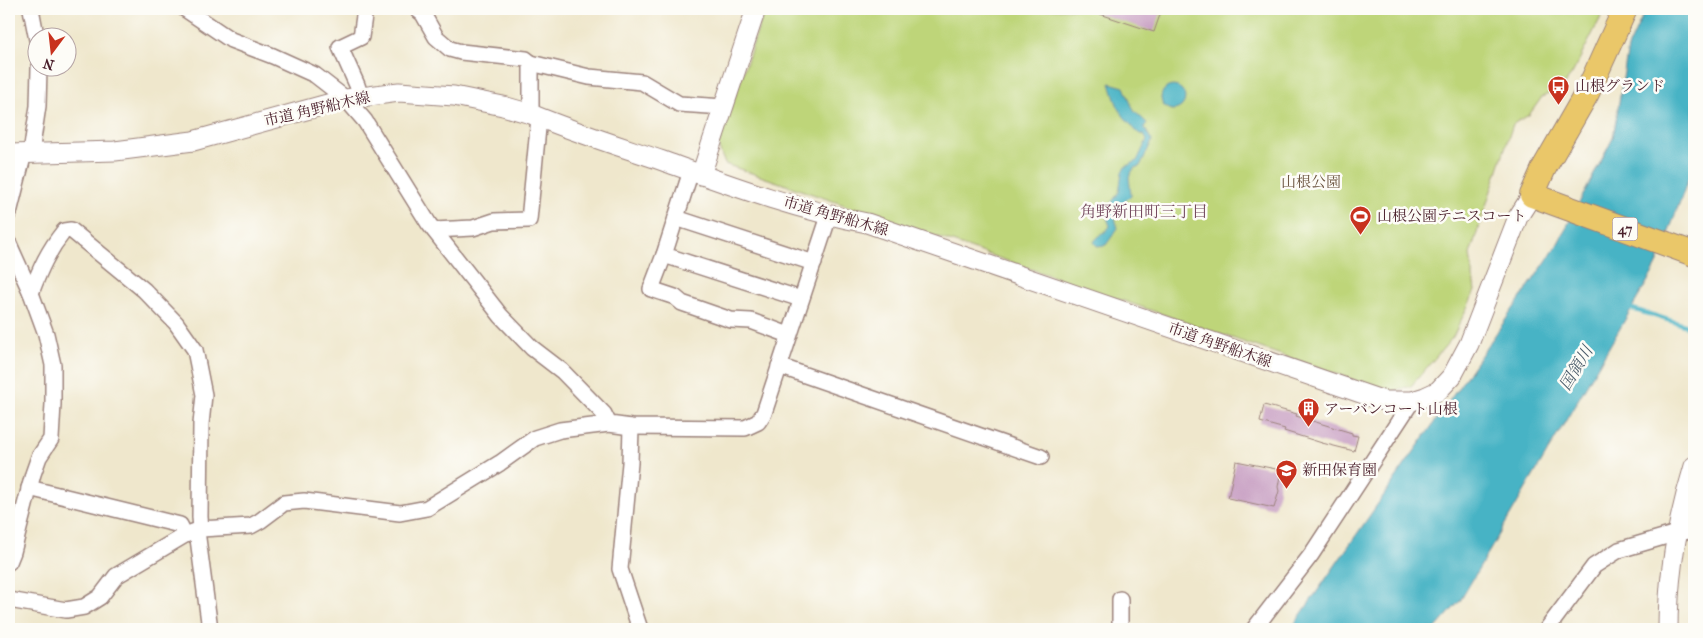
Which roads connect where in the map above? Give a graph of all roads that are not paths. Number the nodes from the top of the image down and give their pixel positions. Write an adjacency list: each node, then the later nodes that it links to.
1 (31, 9): 7 (street)
2 (185, 9): 10 (street)
3 (365, 9): 10 (street)
4 (417, 9): 8 (street)
5 (756, 9): 11 (street)
6 (1625, 9): 15 (main road)
7 (35, 28)
8 (531, 63): 11 (street); 12 (street)
9 (39, 78): 13 (street)
10 (354, 98): 12 (street, 市道 角野船木線); 13 (street, 市道 角野船木線); 19 (street)
11 (724, 107): 14 (street)
12 (535, 116): 14 (street, 市道 角野船木線); 19 (street)
13 (21, 154): 16 (street)
14 (696, 173): 17 (street, 市道 角野船木線); 18 (street)
15 (1532, 195): 22 (main road, 47); 28 (street, 市道 角野船木線)
16 (9, 213)
17 (829, 216): 23 (street); 28 (street, 市道 角野船木線)
18 (676, 218): 21 (street); 23 (street)
19 (434, 230): 29 (street)
20 (9, 244): 24 (street)
21 (664, 254): 25 (street); 26 (street)
22 (1694, 254)
23 (814, 263): 25 (street)
24 (31, 293): 33 (street); 34 (street)
25 (801, 299): 26 (street)
26 (789, 335): 27 (street)
27 (779, 366): 30 (street); 31 (street)
28 (1412, 401): 42 (street)
29 (610, 424): 30 (street); 34 (street)
30 (631, 427): 40 (street)
31 (1041, 457)
32 (1694, 466): 35 (street)
33 (29, 488): 34 (street); 36 (street)
34 (195, 531): 38 (street); 39 (street)
35 (1686, 532): 43 (street); 44 (street)
36 (9, 562)
37 (1120, 599): 41 (street)
38 (9, 600)
39 (210, 629)
40 (640, 629)
41 (1120, 629)
42 (1254, 629)
43 (1547, 629)
44 (1668, 629)

